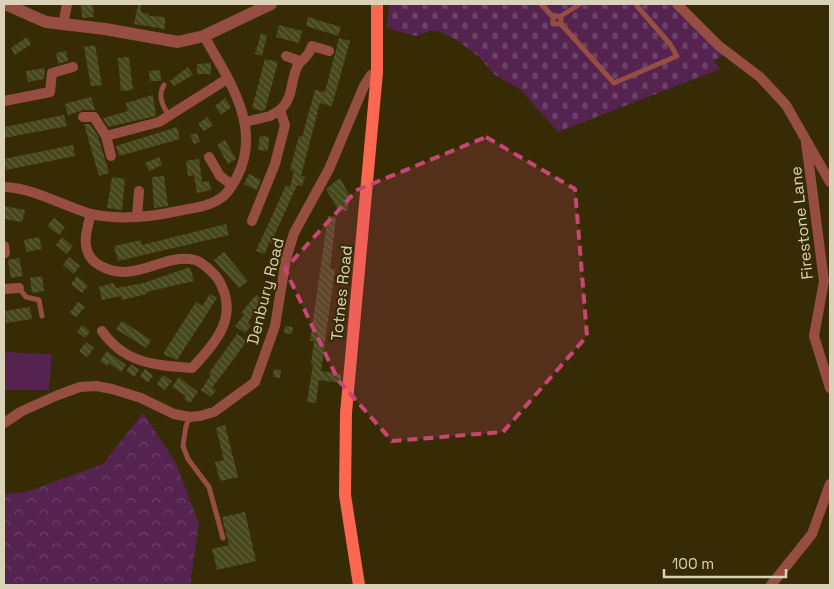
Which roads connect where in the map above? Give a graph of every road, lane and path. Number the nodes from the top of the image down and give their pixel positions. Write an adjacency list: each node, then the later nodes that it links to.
1 (5, 4): 12 (street)
2 (67, 4): 12 (street)
3 (377, 4): 18 (main road, Totnes Road)
4 (541, 4): 10 (lane)
5 (580, 4): 9 (lane)
6 (677, 4): 27 (street)
7 (266, 5): 13 (street)
8 (637, 6): 11 (lane)
9 (561, 16): 10 (lane); 11 (lane)
10 (553, 17): 11 (lane)
11 (561, 24)
12 (63, 25): 13 (street)
13 (204, 36): 19 (street)
14 (329, 51): 16 (street)
15 (286, 56): 16 (street)
16 (298, 64): 22 (street)
17 (73, 67): 21 (street)
18 (377, 72): 42 (street, Denbury Road); 46 (main road, Totnes Road)
19 (227, 79): 23 (street); 25 (street)
20 (164, 85): 23 (lane)
21 (4, 101)
22 (280, 110): 25 (street); 34 (street)
23 (169, 116): 26 (street)
24 (83, 117): 26 (street)
25 (245, 122): 31 (street)
26 (106, 136): 28 (street)
27 (806, 142): 30 (street); 41 (street, Firestone Lane)
28 (111, 156)
29 (209, 157): 31 (street)
30 (830, 182)
31 (232, 185): 36 (street)
32 (4, 187): 35 (street)
33 (139, 191): 36 (street)
34 (244, 208)
35 (91, 214): 36 (street); 40 (street)
36 (137, 217)
37 (20, 288): 38 (street); 39 (lane)
38 (4, 289)
39 (42, 316)
40 (102, 331)
41 (830, 388)
42 (190, 417): 43 (street, Denbury Road); 45 (lane)
43 (4, 423)
44 (830, 484): 47 (street)
45 (223, 538)
46 (359, 585)
47 (772, 585)

